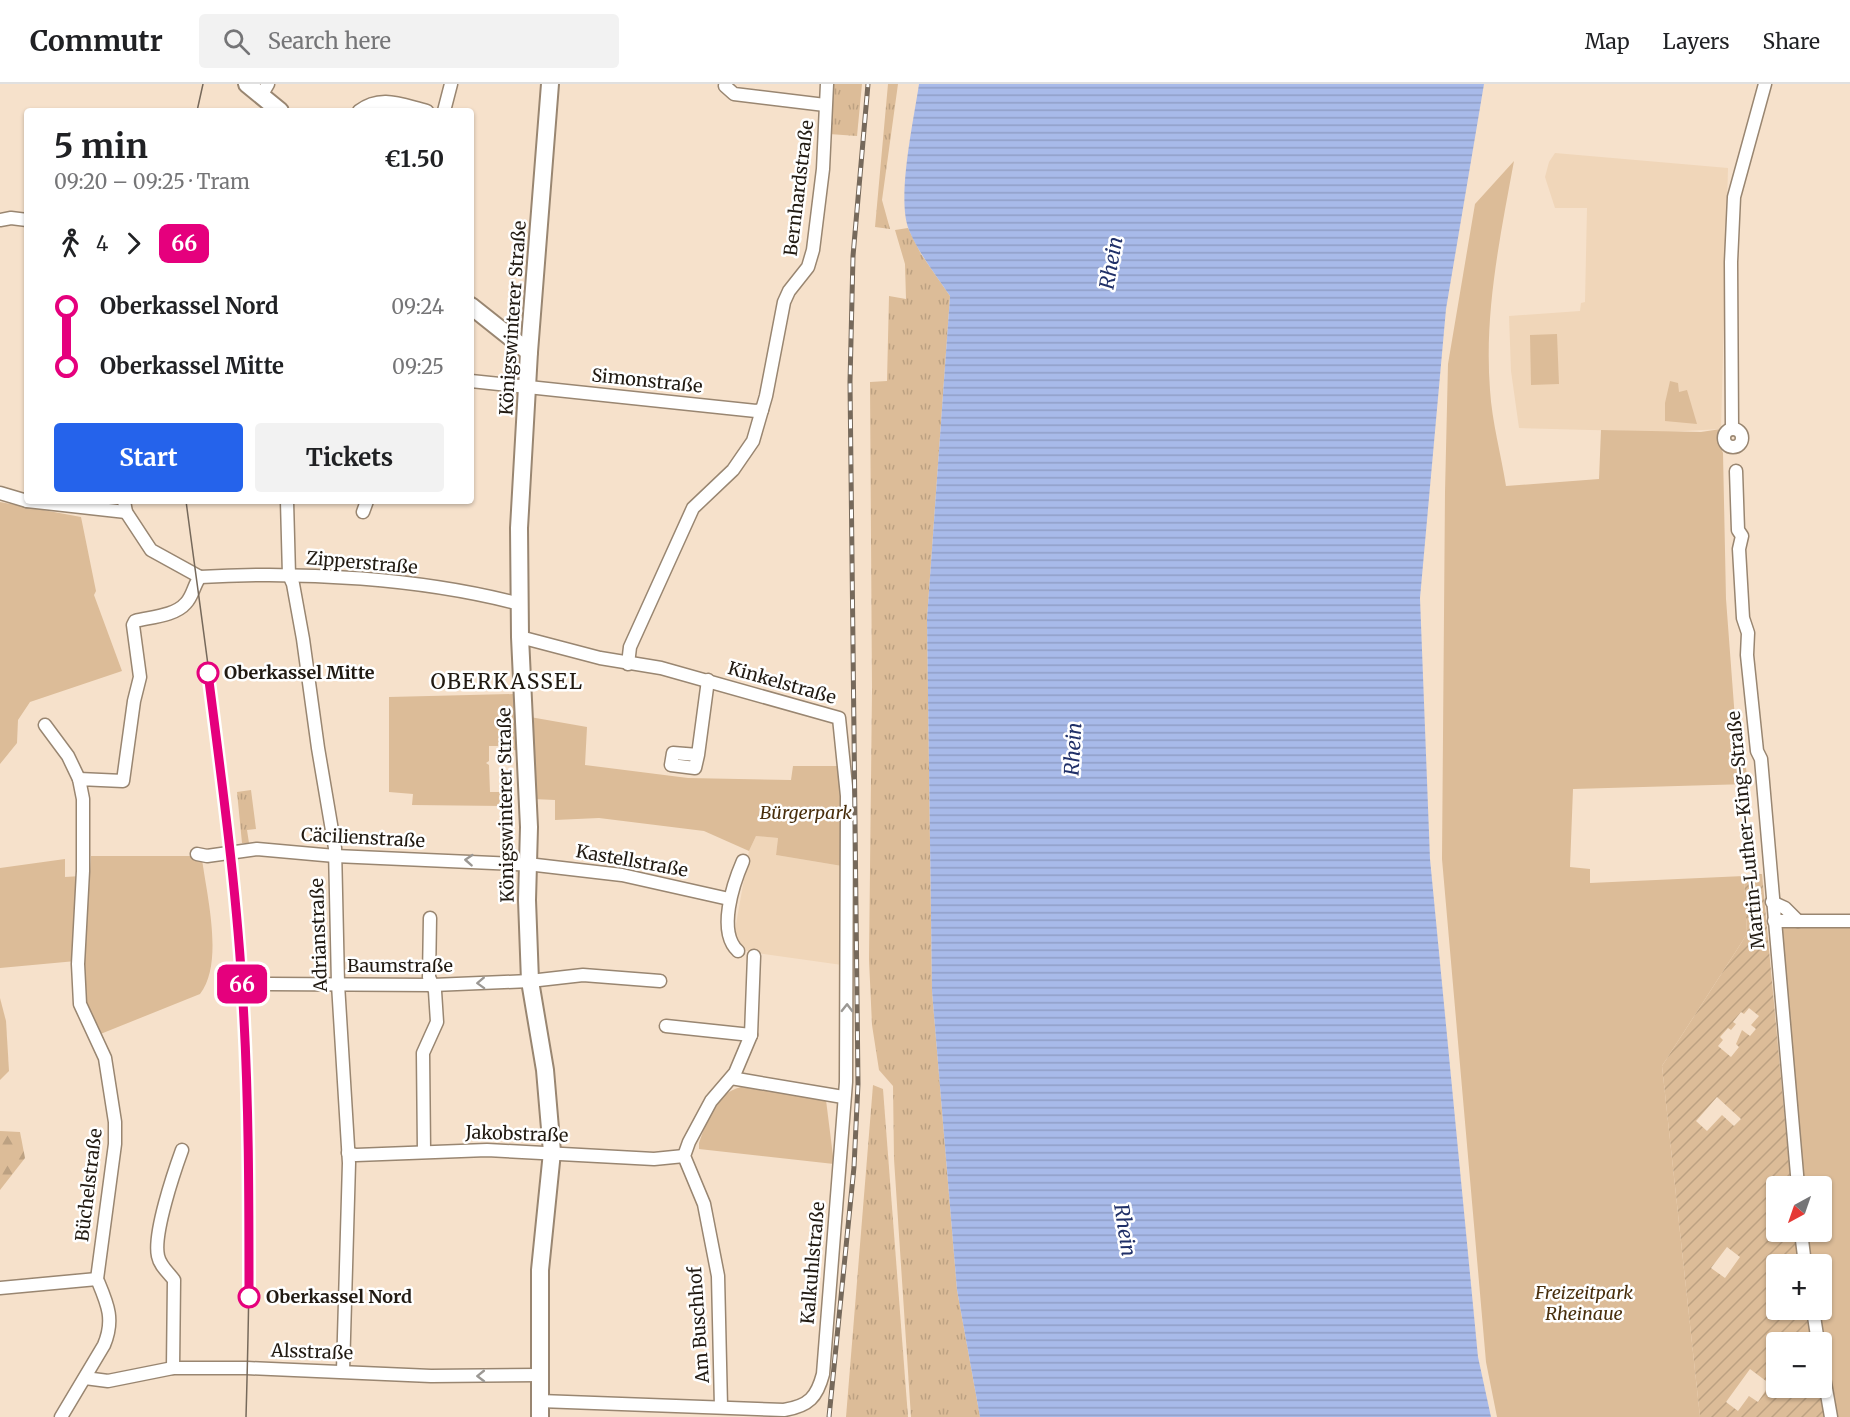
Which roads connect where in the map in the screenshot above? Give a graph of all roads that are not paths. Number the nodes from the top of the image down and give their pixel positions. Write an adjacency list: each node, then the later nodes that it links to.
1 (247, 84): 7 (main road)
2 (451, 84): 12 (street)
3 (550, 84): 16 (main road, Königswinterer Straße)
4 (827, 84): 8 (street, Bernhardstraße)
5 (1765, 84): 20 (street)
6 (725, 87): 8 (street, Bernhardstraße)
7 (264, 90): 9 (main road)
8 (825, 105): 19 (street, Bernhardstraße)
9 (278, 108)
10 (363, 108): 11 (street)
11 (415, 108)
12 (445, 108)
13 (0, 220): 14 (street)
14 (24, 220)
15 (474, 308): 16 (main road)
16 (529, 352): 18 (main road, Königswinterer Straße)
17 (474, 381): 18 (street, Simonstraße)
18 (527, 385): 19 (street, Simonstraße); 29 (main road, Königswinterer Straße)
19 (762, 410): 31 (street, Bernhardstraße)
20 (1732, 429)
21 (1736, 471): 41 (street, Martin-Luther-King-Straße)
22 (0, 493): 23 (street)
23 (24, 500)
24 (76, 504): 26 (street)
25 (287, 504): 27 (street, Adrianstraße)
26 (125, 507): 28 (street)
27 (289, 575): 28 (street, Zipperstraße); 29 (street, Zipperstraße); 37 (street, Adrianstraße)
28 (200, 577): 35 (street)
29 (520, 604): 30 (main road, Königswinterer Straße)
30 (520, 638): 31 (street, Kinkelstraße); 39 (main road, Königswinterer Straße)
31 (627, 664): 32 (street, Kinkelstraße)
32 (708, 680): 34 (street); 56 (street, Kinkelstraße, one-way to 32)
33 (45, 725): 35 (street, Büchelstraße)
34 (698, 755)
35 (79, 779): 63 (street, Büchelstraße)
36 (197, 854): 37 (street, Cäcilienstraße)
37 (335, 856): 39 (street, Cäcilienstraße, one-way to 37); 51 (street, Adrianstraße)
38 (743, 861): 40 (street)
39 (527, 865): 40 (street, Kastellstraße); 48 (main road, Königswinterer Straße)
40 (729, 899): 46 (street)
41 (1772, 902): 43 (street, Martin-Luther-King-Straße); 44 (street)
42 (430, 918): 52 (street)
43 (1774, 921): 44 (street); 62 (street, Martin-Luther-King-Straße)
44 (1798, 921): 45 (street)
45 (1850, 921)
46 (738, 951)
47 (754, 956): 54 (street)
48 (530, 981): 49 (street, Baumstraße); 52 (street, Baumstraße, one-way to 52); 59 (main road, Königswinterer Straße)
49 (660, 981)
50 (269, 984): 51 (street, Baumstraße)
51 (338, 984): 52 (street, Baumstraße); 60 (street, Adrianstraße)
52 (433, 985): 58 (street)
53 (666, 1026): 54 (street)
54 (751, 1035): 55 (street)
55 (731, 1078): 56 (street); 61 (street)
56 (843, 1097): 72 (street, Kalkuhlstraße)
57 (182, 1150): 65 (street)
58 (424, 1151): 59 (street, Jakobstraße); 60 (street, Jakobstraße)
59 (552, 1152): 61 (street, Jakobstraße); 67 (main road, Königswinterer Straße)
60 (348, 1153): 66 (street, Adrianstraße)
61 (684, 1156): 70 (street, Am Buschhof)
62 (1797, 1176)
63 (97, 1279): 64 (street); 68 (street, Büchelstraße)
64 (0, 1288)
65 (173, 1368): 66 (street, Alsstraße); 68 (street, Alsstraße)
66 (343, 1371): 67 (street, Alsstraße, one-way to 66)
67 (539, 1375): 71 (main road, Königswinterer Straße)
68 (86, 1378): 73 (street, Büchelstraße)
69 (1828, 1398): 74 (street)
70 (721, 1407): 71 (street, Kalkuhlstraße); 72 (street, Kalkuhlstraße)
71 (540, 1409)
72 (785, 1414)
73 (61, 1417)
74 (1831, 1417)

